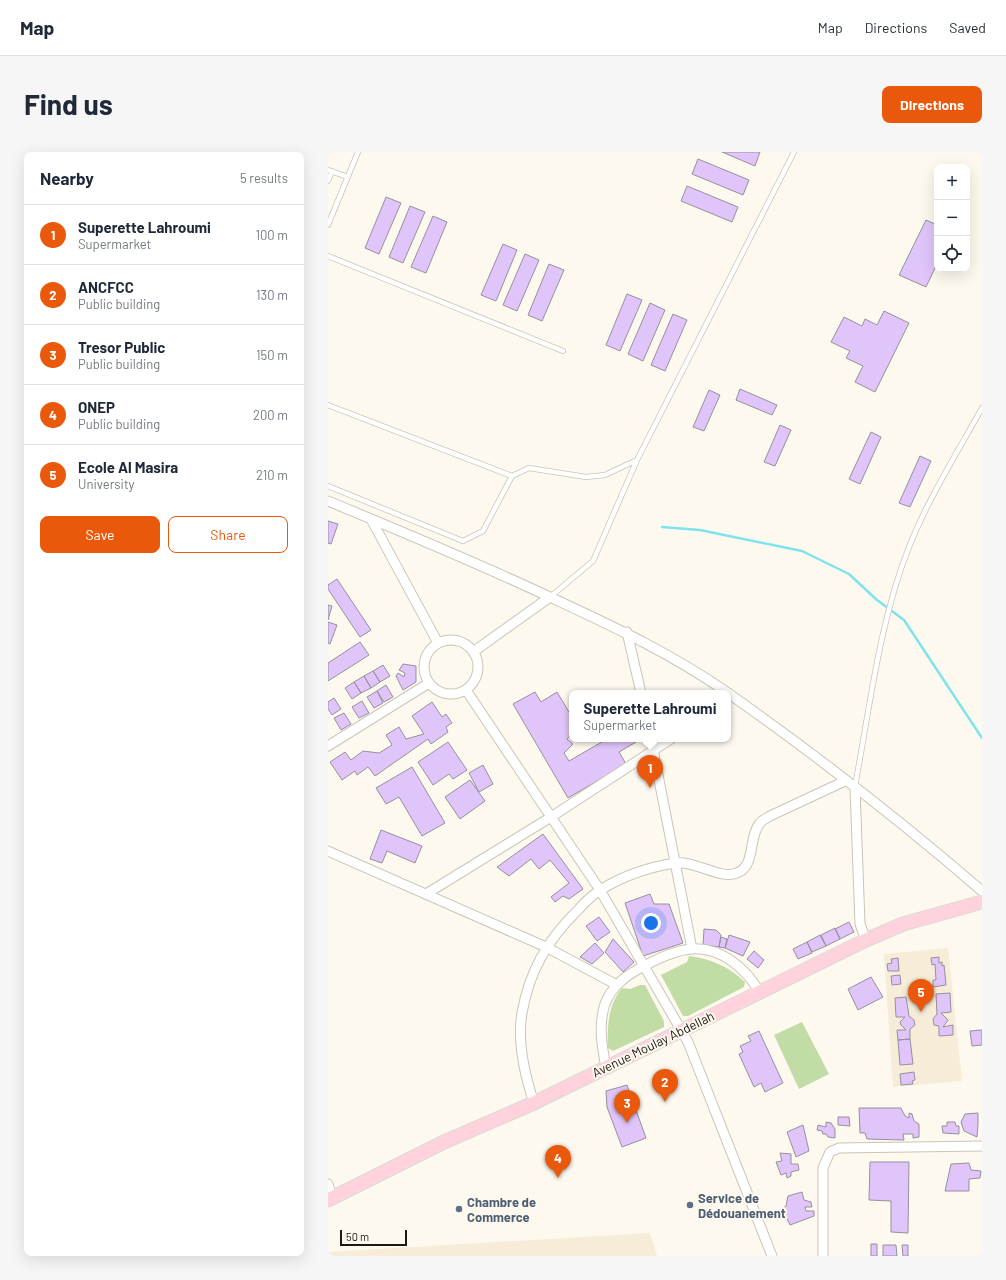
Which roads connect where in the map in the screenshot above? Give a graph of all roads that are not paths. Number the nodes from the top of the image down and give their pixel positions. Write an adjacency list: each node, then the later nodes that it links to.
1 (358, 152): 4 (lane)
2 (794, 152): 11 (lane)
3 (330, 170): 4 (lane); 5 (lane)
4 (348, 177): 6 (lane)
5 (328, 181)
6 (328, 225)
7 (328, 256): 8 (lane)
8 (563, 352)
9 (328, 405): 12 (lane)
10 (982, 408): 30 (lane)
11 (637, 460): 12 (lane); 16 (lane)
12 (512, 476): 13 (lane)
13 (328, 486)
14 (328, 501): 15 (street)
15 (371, 519): 16 (street); 18 (street)
16 (550, 597): 17 (street); 19 (street)
17 (627, 632): 22 (street); 23 (street)
18 (438, 643): 19 (street); 20 (street)
19 (473, 652): 21 (street)
20 (429, 682): 21 (street); 27 (street)
21 (466, 690): 31 (street)
22 (640, 690)
23 (722, 690)
24 (731, 696): 29 (street)
25 (652, 742): 28 (street)
26 (667, 742): 28 (street)
27 (328, 746)
28 (654, 751): 31 (street); 33 (street)
29 (845, 781): 30 (street); 33 (street)
30 (855, 788): 35 (street); 38 (street)
31 (551, 817): 34 (street); 36 (street)
32 (328, 851): 36 (street)
33 (677, 863): 34 (street); 40 (street)
34 (600, 890): 39 (street); 41 (street)
35 (982, 891)
36 (426, 894): 39 (street)
37 (982, 902): 38 (main road, Avenue Moulay Abdellah)
38 (866, 940): 43 (main road, Avenue Moulay Abdellah)
39 (546, 947): 42 (street); 46 (street)
40 (692, 948): 41 (street); 43 (street)
41 (644, 966): 42 (street); 44 (street)
42 (617, 985): 45 (street)
43 (760, 993): 44 (main road, Avenue Moulay Abdellah)
44 (681, 1030): 45 (main road, Avenue Moulay Abdellah); 50 (street)
45 (606, 1068): 46 (main road, Avenue Moulay Abdellah)
46 (534, 1103): 49 (main road, Avenue Moulay Abdellah)
47 (982, 1146): 51 (street)
48 (328, 1184): 49 (street)
49 (330, 1199)
50 (772, 1256)
51 (823, 1256)

